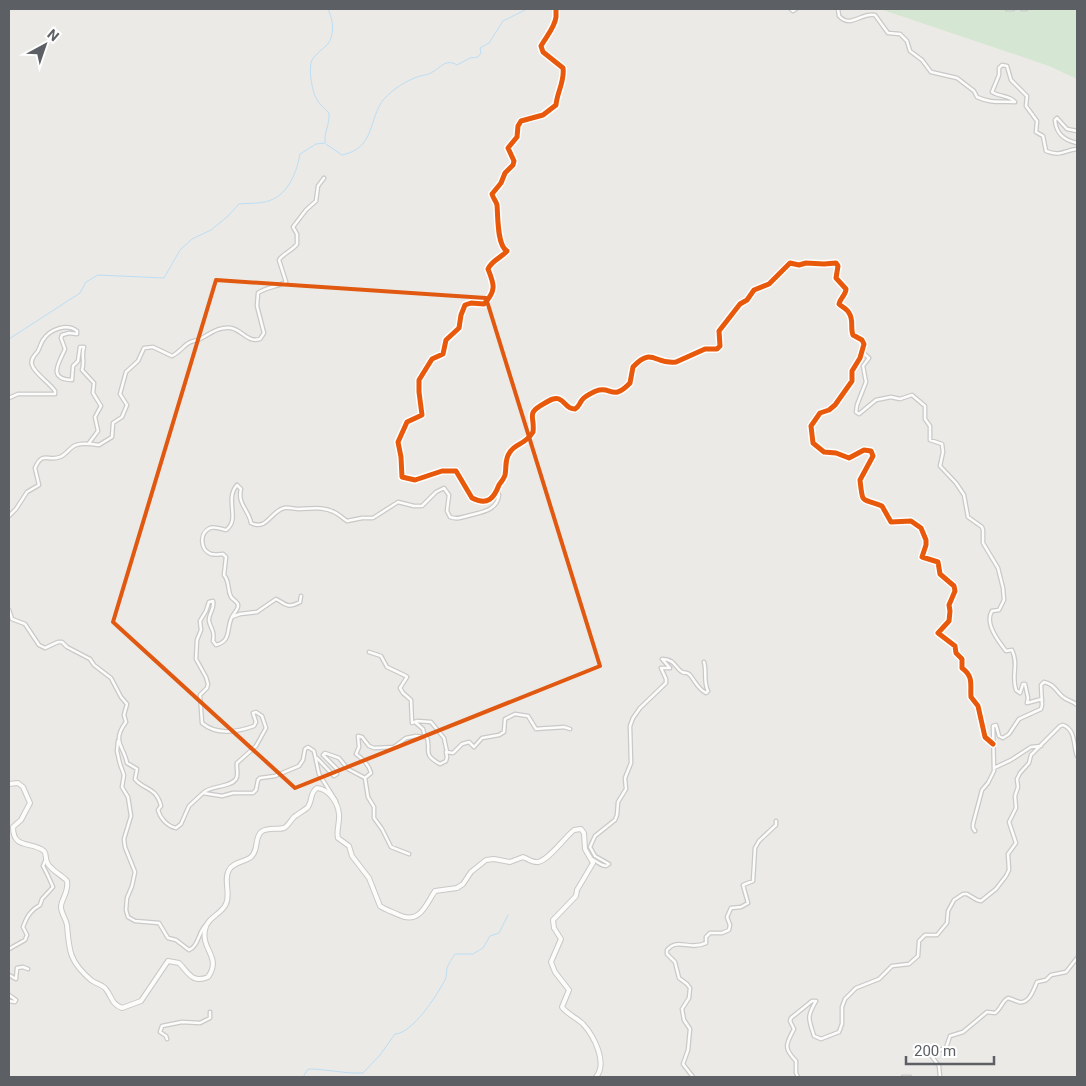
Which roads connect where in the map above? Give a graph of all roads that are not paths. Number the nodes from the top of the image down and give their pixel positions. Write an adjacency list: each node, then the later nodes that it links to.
1 (556, 9): 14 (street)
2 (791, 9): 3 (street)
3 (796, 9)
4 (838, 9): 9 (street)
5 (1007, 9): 6 (street)
6 (1013, 9)
7 (1077, 131): 8 (street)
8 (1077, 143)
9 (1077, 149)
10 (324, 178): 13 (street)
11 (861, 351): 14 (street); 21 (street); 27 (street)
12 (9, 398): 13 (street)
13 (88, 444): 15 (street)
14 (497, 492): 18 (street)
15 (9, 516)
16 (301, 596): 18 (street)
17 (9, 610): 26 (street)
18 (231, 618): 35 (street)
19 (369, 652): 23 (street)
20 (704, 662): 41 (street)
21 (1042, 698): 22 (street); 27 (street)
22 (1077, 705)
23 (415, 722): 25 (street); 29 (street)
24 (570, 729): 29 (street)
25 (426, 735): 29 (street); 33 (street)
26 (119, 740): 35 (street); 42 (street)
27 (993, 744): 32 (street)
28 (1041, 746): 30 (street); 32 (street); 53 (street)
29 (446, 750)
30 (1077, 756)
31 (316, 757): 33 (street); 35 (street); 36 (street)
32 (994, 768): 38 (street)
33 (365, 778): 39 (street)
34 (9, 784): 40 (street)
35 (204, 793)
36 (336, 806): 41 (street); 42 (street)
37 (776, 821): 52 (street)
38 (975, 831)
39 (409, 854)
40 (46, 859): 42 (street); 43 (street)
41 (592, 859): 51 (street)
42 (206, 925)
43 (9, 949)
44 (1077, 958): 56 (street)
45 (28, 969): 46 (street)
46 (9, 975)
47 (9, 995): 48 (street)
48 (9, 1001)
49 (210, 1012): 50 (street)
50 (167, 1039)
51 (596, 1077)
52 (693, 1077)
53 (798, 1077)
54 (903, 1077): 55 (street)
55 (910, 1077)
56 (940, 1077)

